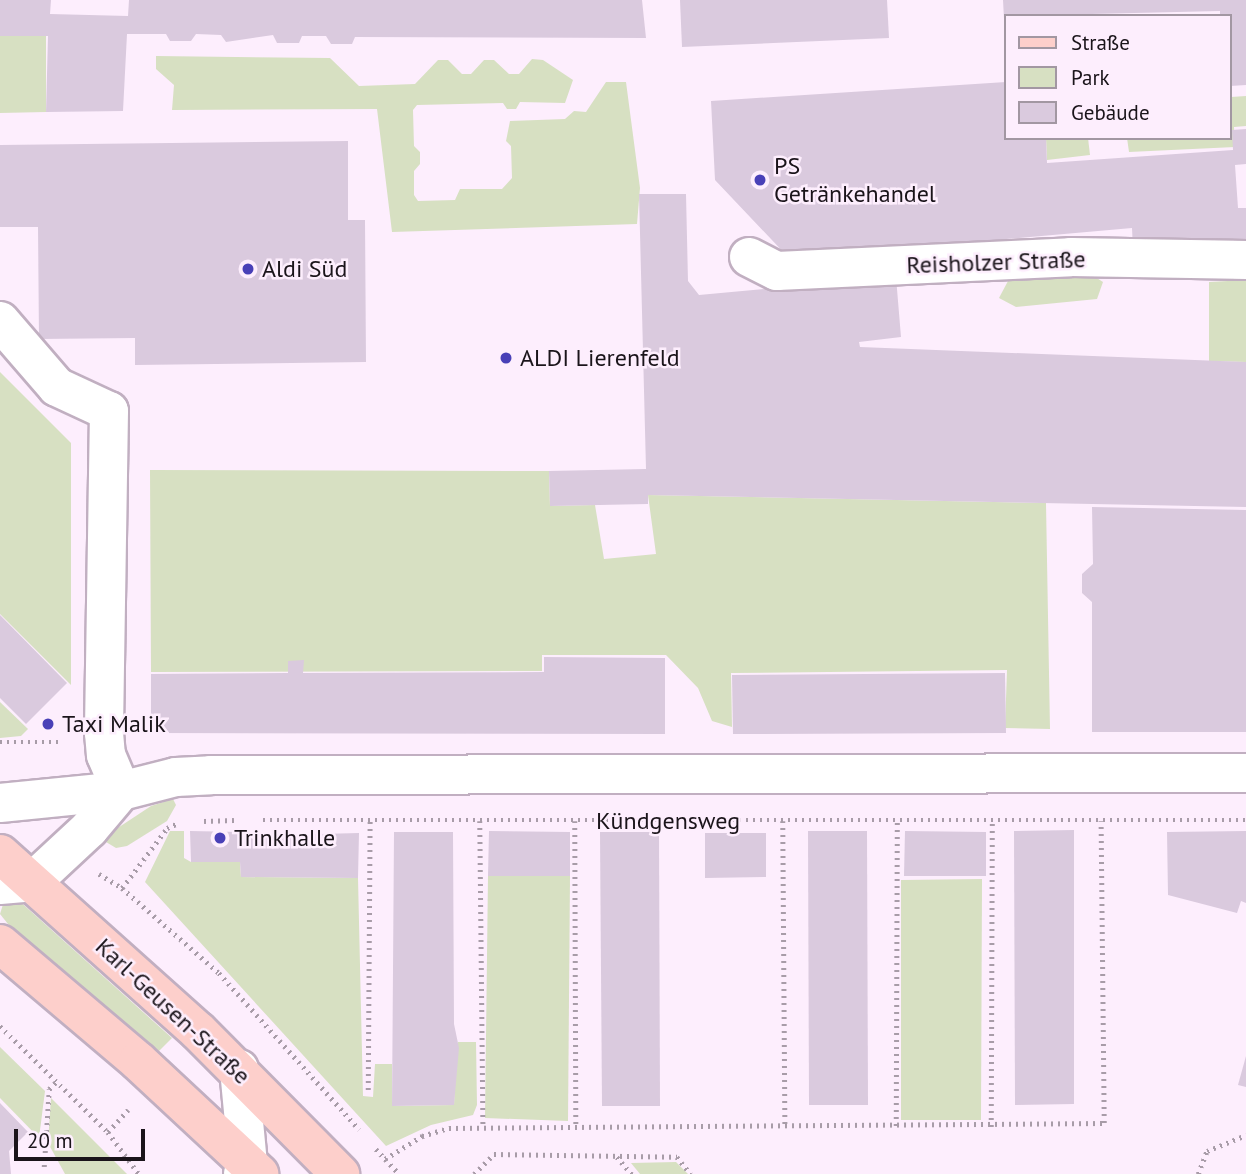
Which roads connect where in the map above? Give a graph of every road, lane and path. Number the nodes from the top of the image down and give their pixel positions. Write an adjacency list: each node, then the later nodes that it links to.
1 (749, 257): 2 (street, Reisholzer Straße)
2 (1246, 260)
3 (0, 321): 5 (street)
4 (1246, 773): 5 (street, Kündgensweg)
5 (121, 790): 6 (street, Kündgensweg); 21 (street)
6 (0, 803)
7 (242, 820): 11 (path)
8 (254, 820): 12 (path, Kündgensweg)
9 (1246, 820): 18 (path, Kündgensweg)
10 (182, 821): 22 (path)
11 (194, 821)
12 (370, 821): 13 (path, Kündgensweg); 27 (path)
13 (480, 821): 14 (path, Kündgensweg); 31 (path)
14 (575, 821): 15 (path, Kündgensweg); 33 (path)
15 (783, 821): 16 (path, Kündgensweg); 29 (path)
16 (897, 821): 17 (path, Kündgensweg); 30 (path)
17 (992, 821): 18 (path, Kündgensweg); 32 (path)
18 (1101, 821): 32 (path)
19 (0, 854): 21 (main road, Karl-Geusen-Straße)
20 (95, 872): 22 (path)
21 (16, 884): 25 (main road, Karl-Geusen-Straße)
22 (122, 888): 37 (path)
23 (0, 944): 39 (main road)
24 (0, 1026): 26 (path)
25 (239, 1069): 39 (street); 41 (main road, Karl-Geusen-Straße)
26 (56, 1082): 34 (path); 38 (path)
27 (368, 1090)
28 (134, 1104): 34 (path)
29 (785, 1126): 30 (path); 33 (path)
30 (896, 1126): 32 (path)
31 (482, 1127): 33 (path); 37 (path)
32 (991, 1127)
33 (576, 1128)
34 (108, 1132): 40 (path)
35 (1246, 1135): 46 (path)
36 (617, 1157): 43 (path); 44 (path); 45 (path)
37 (385, 1159): 42 (path)
38 (44, 1167)
39 (255, 1172)
40 (139, 1174)
41 (340, 1174)
42 (399, 1174)
43 (474, 1174)
44 (632, 1174)
45 (691, 1174)
46 (1198, 1174)

